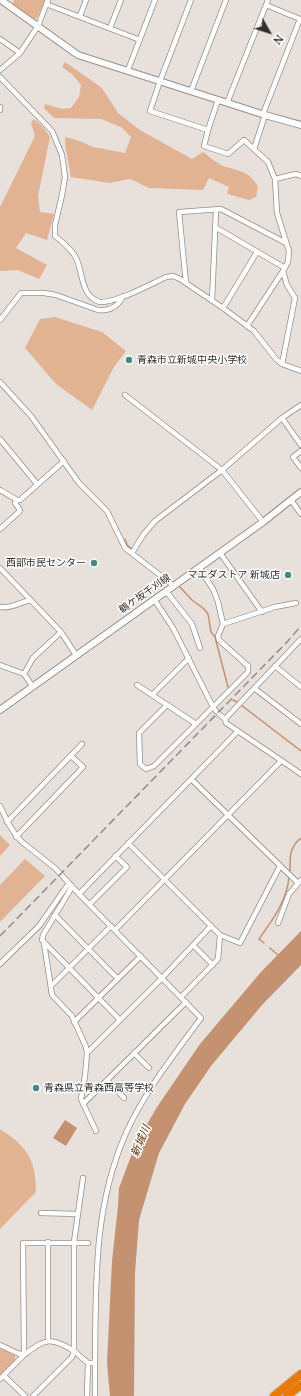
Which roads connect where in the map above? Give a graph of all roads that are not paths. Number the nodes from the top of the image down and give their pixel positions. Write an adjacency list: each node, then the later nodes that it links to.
1 (1, 0): 10 (main road)
2 (86, 0): 9 (street)
3 (121, 0): 11 (street)
4 (155, 0): 13 (street)
5 (191, 0): 18 (street)
6 (226, 0): 19 (street)
7 (47, 2): 9 (street); 10 (street)
8 (267, 3): 21 (street); 24 (street)
9 (80, 16): 11 (street)
10 (38, 26): 14 (street); 16 (main road)
11 (110, 28): 13 (street)
12 (0, 38): 14 (street)
13 (140, 40): 16 (street)
14 (20, 53): 15 (street)
15 (0, 70)
16 (128, 70): 18 (main road)
17 (0, 77): 36 (street)
18 (160, 80): 19 (main road); 26 (street)
19 (191, 91): 20 (main road)
20 (218, 100): 21 (main road); 26 (street)
21 (227, 103): 24 (main road)
22 (0, 107): 23 (street)
23 (0, 110)
24 (264, 115): 25 (main road); 27 (street)
25 (301, 125)
26 (208, 130): 27 (street)
27 (254, 149): 29 (street)
28 (301, 176): 29 (street)
29 (275, 179): 32 (street)
30 (216, 210): 31 (street); 32 (street); 35 (street)
31 (215, 227): 33 (street); 39 (street)
32 (286, 243): 34 (street)
33 (257, 252): 34 (street); 40 (street)
34 (284, 270): 37 (street); 42 (street)
35 (186, 283): 36 (street); 39 (street)
36 (123, 296): 41 (street)
37 (295, 298): 38 (street); 43 (street)
38 (301, 299)
39 (212, 301): 40 (street)
40 (223, 308): 42 (street)
41 (0, 320)
42 (247, 326): 43 (street)
43 (282, 364): 44 (street)
44 (301, 370)
45 (0, 382): 52 (street)
46 (124, 395): 54 (street)
47 (301, 405): 48 (street)
48 (282, 418): 50 (street); 54 (street)
49 (0, 440): 55 (street)
50 (301, 445)
51 (301, 451): 53 (street)
52 (64, 462): 55 (street); 64 (street)
53 (301, 468)
54 (222, 470): 61 (street); 64 (street)
55 (37, 484): 58 (street)
56 (0, 490): 58 (street)
57 (301, 492): 59 (main road, 鶴ケ坂千刈線)
58 (17, 500): 62 (street)
59 (291, 500): 60 (street); 61 (main road, 鶴ケ坂千刈線)
60 (301, 514)
61 (263, 522): 63 (main road, 鶴ケ坂千刈線)
62 (0, 529)
63 (220, 553): 66 (main road, 鶴ケ坂千刈線); 73 (street)
64 (132, 554): 67 (street)
65 (0, 568): 70 (street)
66 (199, 568): 67 (main road, 鶴ケ坂千刈線); 74 (street)
67 (174, 586): 68 (main road, 鶴ケ坂千刈線)
68 (166, 591): 69 (main road, 鶴ケ坂千刈線); 77 (street)
69 (154, 599): 78 (main road, 鶴ケ坂千刈線); 79 (street)
70 (31, 600): 72 (street); 75 (street)
71 (296, 603): 73 (street)
72 (0, 606)
73 (262, 612): 74 (street)
74 (224, 624): 90 (street)
75 (61, 632): 78 (street); 82 (street)
76 (300, 641): 81 (street)
77 (200, 648)
78 (76, 655): 84 (main road, 鶴ケ坂千刈線)
79 (189, 658): 87 (street); 90 (street)
80 (0, 665): 82 (street)
81 (275, 666): 85 (street); 86 (street)
82 (24, 674): 84 (street)
83 (137, 685): 87 (street)
84 (33, 687): 89 (main road, 鶴ケ坂千刈線)
85 (301, 687)
86 (254, 688): 91 (street); 93 (street)
87 (152, 695): 88 (street)
88 (167, 705): 92 (street); 92 (street)
89 (0, 710)
90 (216, 711): 91 (street); 92 (street)
91 (225, 719): 94 (street)
92 (196, 724)
93 (301, 724)
94 (238, 731): 97 (street); 99 (street)
95 (82, 744): 96 (street)
96 (71, 756): 102 (street); 103 (street)
97 (281, 761): 98 (street); 101 (street)
98 (301, 774)
99 (191, 779): 101 (street); 104 (street)
100 (0, 806): 102 (street)
101 (227, 815): 106 (street); 107 (street)
102 (7, 822): 103 (street)
103 (16, 837): 109 (street)
104 (128, 843): 105 (street); 107 (street)
105 (116, 856): 110 (street); 111 (street)
106 (280, 866): 108 (street); 117 (street)
107 (164, 880): 115 (street); 116 (street)
108 (299, 882): 113 (street)
109 (71, 885): 110 (street); 112 (street); 122 (street)
110 (79, 894): 111 (street)
111 (90, 904): 114 (street)
112 (55, 915): 118 (street); 120 (street)
113 (278, 923)
114 (111, 926): 116 (street); 120 (street)
115 (211, 926): 117 (street); 119 (street)
116 (115, 930): 121 (street)
117 (220, 935): 123 (street)
118 (44, 943): 124 (street); 127 (street)
119 (193, 945): 123 (street); 126 (street)
120 (88, 949): 124 (street); 125 (street)
121 (141, 956): 125 (street); 126 (street)
122 (0, 964)
123 (213, 965): 128 (street)
124 (69, 969): 127 (street); 129 (street)
125 (118, 978): 129 (street)
126 (162, 978): 128 (street); 131 (street)
127 (51, 986): 132 (street)
128 (181, 997): 130 (street)
129 (98, 999): 131 (street); 132 (street)
130 (186, 1002): 134 (street); 151 (street)
131 (120, 1020): 133 (street)
132 (74, 1022): 133 (street)
133 (87, 1053): 138 (street)
134 (134, 1053): 135 (street); 136 (street)
135 (149, 1068)
136 (107, 1080): 137 (street); 138 (street)
137 (124, 1098)
138 (83, 1104): 139 (street)
139 (96, 1132)
140 (83, 1178): 142 (street)
141 (41, 1213): 142 (street)
142 (78, 1214): 144 (street)
143 (48, 1242): 144 (street); 146 (street); 149 (street)
144 (74, 1242): 145 (street); 148 (street)
145 (88, 1243)
146 (48, 1340): 148 (street); 149 (street)
147 (0, 1345): 149 (street)
148 (74, 1351): 150 (street); 156 (street)
149 (24, 1355): 153 (street)
150 (88, 1363): 151 (street); 157 (street)
151 (95, 1363): 158 (street)
152 (301, 1374): 159 (highway)
153 (2, 1378): 155 (street)
154 (301, 1385): 160 (highway)
155 (25, 1396)
156 (33, 1396)
157 (87, 1396)
158 (95, 1396)
159 (274, 1396)
160 (287, 1396)

